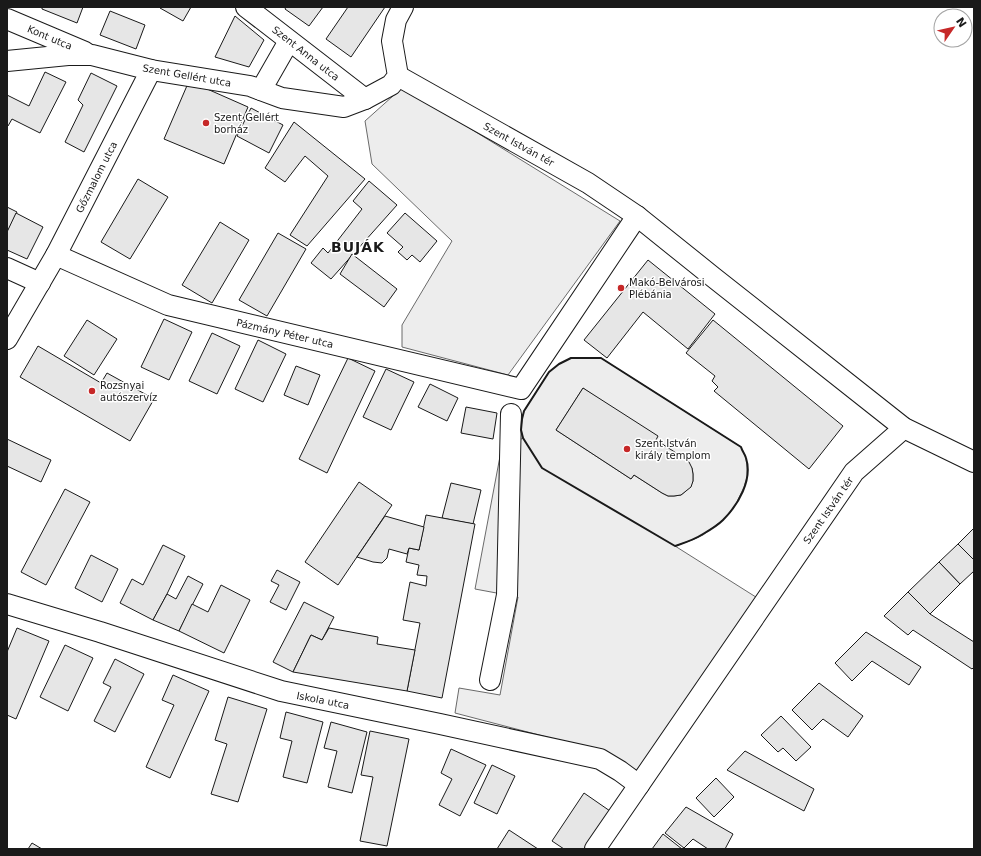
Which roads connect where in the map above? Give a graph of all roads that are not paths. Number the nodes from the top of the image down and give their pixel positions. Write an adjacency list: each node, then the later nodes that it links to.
1 (246, 7): 4 (street, Szent Anna utca)
2 (403, 7): 8 (street)
3 (7, 18): 5 (street, Kont utca)
4 (289, 40): 9 (street); 10 (street, Szent Anna utca)
5 (92, 55): 6 (street, Szent Gellért utca); 7 (street, Szent Gellért utca)
6 (7, 61)
7 (151, 70): 9 (street, Szent Gellért utca); 12 (street, Gőzmalom utca)
8 (398, 76): 10 (street, Szent Gellért utca); 11 (street, Szent István tér)
9 (261, 90): 10 (street, Szent Gellért utca)
10 (365, 99)
11 (637, 216): 12 (street, Pázmány Péter utca); 17 (street, Szent István tér)
12 (56, 255): 14 (street, Gőzmalom utca)
13 (7, 268): 14 (street)
14 (40, 283): 15 (street, Gőzmalom utca)
15 (7, 339)
16 (511, 414): 20 (street)
17 (904, 428): 18 (street); 21 (street, Szent István tér)
18 (974, 462)
19 (7, 604): 21 (street, Iskola utca)
20 (490, 680)
21 (639, 785): 22 (street, Szent István tér)
22 (595, 849)

